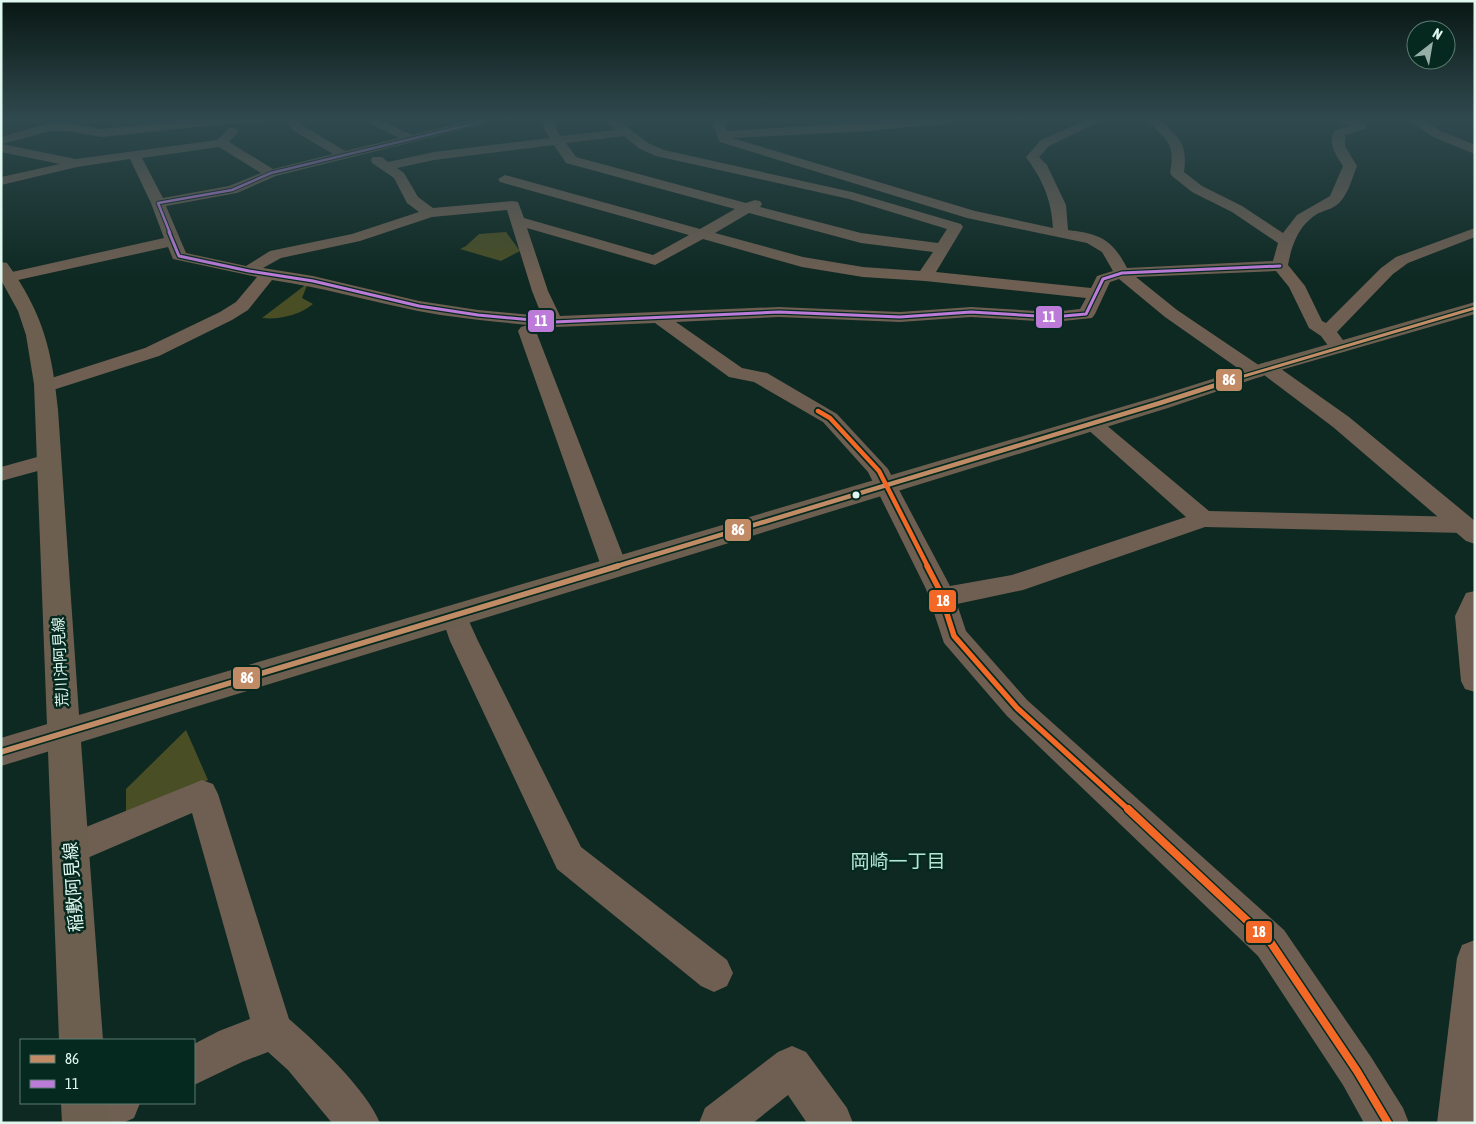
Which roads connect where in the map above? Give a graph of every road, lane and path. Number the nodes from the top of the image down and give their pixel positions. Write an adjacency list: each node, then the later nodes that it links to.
1 (47, 171): 15 (street)
2 (143, 171): 17 (street)
3 (268, 171): 13 (street)
4 (277, 171): 13 (street)
5 (394, 171): 20 (street)
6 (502, 171): 14 (street)
7 (607, 171): 19 (street)
8 (739, 171): 16 (street)
9 (830, 171): 23 (street)
10 (1043, 171): 23 (street)
11 (1178, 171): 26 (street)
12 (1348, 171): 26 (street)
13 (271, 173): 17 (street)
14 (505, 179): 18 (street); 24 (street)
15 (1, 181)
16 (789, 183): 19 (street); 27 (street)
17 (158, 203): 25 (street)
18 (513, 205): 20 (street); 21 (street)
19 (746, 209): 24 (street); 27 (street)
20 (430, 213): 30 (street)
21 (518, 221): 24 (street); 37 (street)
22 (1475, 232): 38 (street)
23 (1061, 234): 31 (street)
24 (701, 235): 33 (street)
25 (174, 241): 29 (street); 30 (street)
26 (1285, 241): 28 (street)
27 (942, 248): 33 (street)
28 (1280, 266): 31 (street); 38 (street)
29 (4, 270): 40 (main road, 荒川沖阿見線)
30 (249, 271): 32 (street)
31 (1122, 273): 34 (street); 39 (street)
32 (268, 274): 37 (street); 40 (street)
33 (926, 276): 34 (street)
34 (1097, 294): 36 (street)
35 (1475, 308): 38 (main road)
36 (658, 317): 37 (street); 44 (street)
37 (554, 322): 47 (street)
38 (1333, 340): 39 (main road)
39 (1262, 370): 41 (main road); 46 (street)
40 (46, 386): 42 (main road, 荒川沖阿見線)
41 (1092, 423): 44 (main road); 45 (street)
42 (48, 462): 43 (street); 52 (main road, 荒川沖阿見線)
43 (1, 474)
44 (885, 486): 47 (main road); 48 (street)
45 (1203, 518): 46 (street); 48 (street)
46 (1469, 530)
47 (614, 566): 50 (main road)
48 (942, 597): 63 (street)
49 (1475, 600): 51 (street)
50 (454, 615): 52 (main road); 56 (street)
51 (1475, 681)
52 (64, 733): 53 (street); 54 (main road, 稲敷阿見線)
53 (1, 752)
54 (71, 849): 57 (street); 58 (main road, 稲敷阿見線)
55 (1475, 958): 64 (street)
56 (714, 973)
57 (273, 1031): 59 (street); 60 (street)
58 (82, 1039)
59 (195, 1064)
60 (359, 1123)
61 (720, 1123): 62 (street)
62 (832, 1123)
63 (1388, 1123)
64 (1458, 1123)

